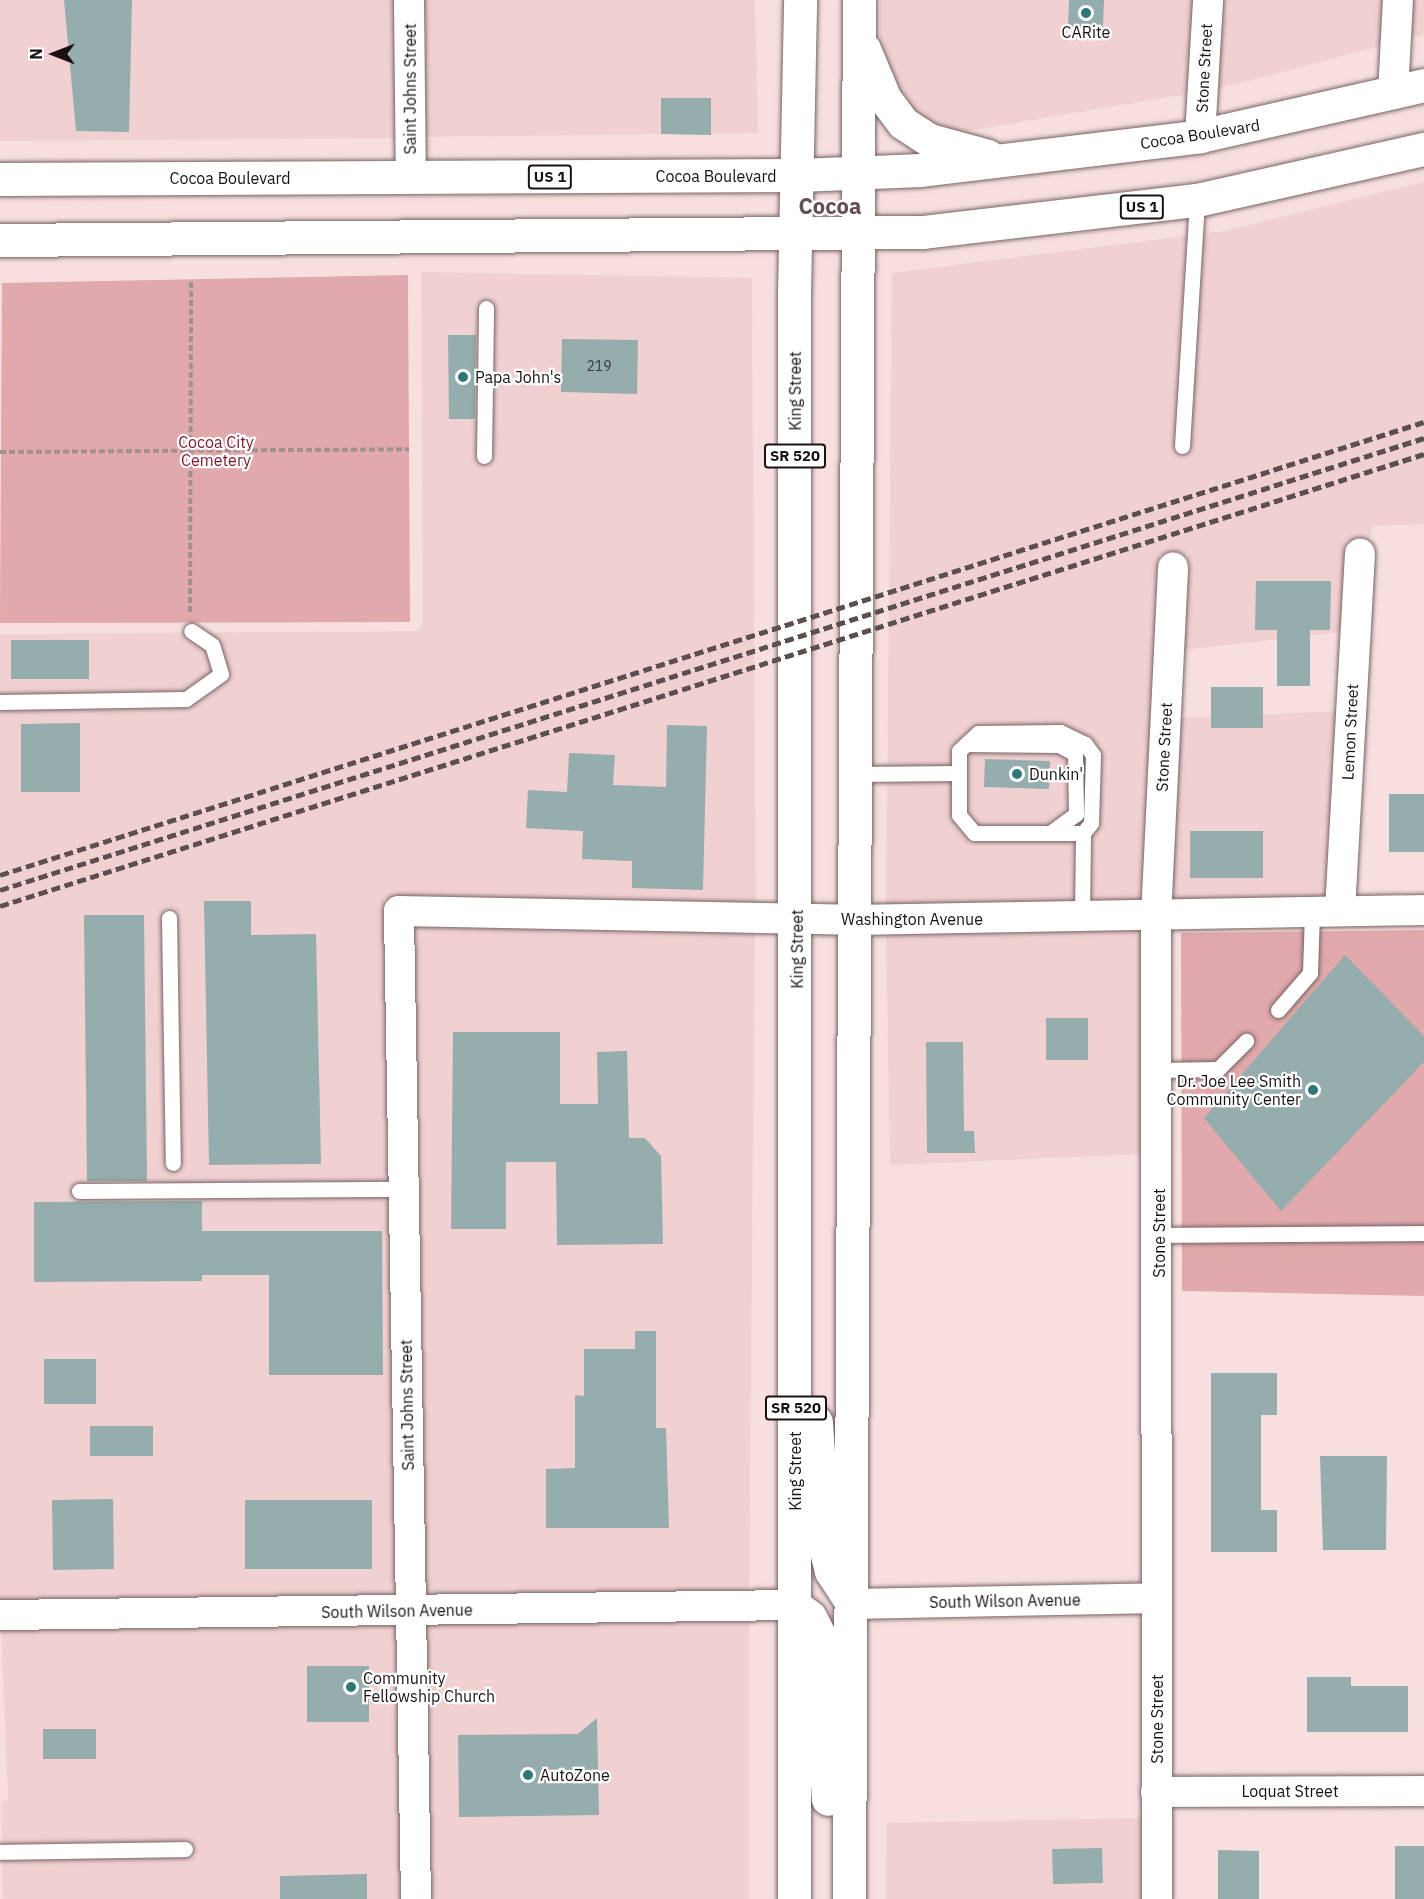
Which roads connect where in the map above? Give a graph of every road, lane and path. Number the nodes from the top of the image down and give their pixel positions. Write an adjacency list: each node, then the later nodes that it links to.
1 (409, 0): 14 (street, Saint Johns Street)
2 (800, 0): 13 (main road, King Street / SR 520)
3 (859, 0): 6 (main road)
4 (1208, 0): 9 (street, Stone Street)
5 (1398, 0): 8 (street)
6 (860, 39): 11 (main road); 12 (main road)
7 (1424, 85): 8 (main road, Cocoa Boulevard / US 1)
8 (1393, 94): 9 (main road, Cocoa Boulevard / US 1)
9 (1200, 136): 11 (main road, Cocoa Boulevard / US 1)
10 (1424, 148): 16 (main road, US 1)
11 (1012, 163): 12 (main road, Cocoa Boulevard / US 1)
12 (856, 173): 13 (main road, Cocoa Boulevard / US 1); 17 (main road)
13 (800, 175): 14 (main road, Cocoa Boulevard / US 1); 18 (main road, King Street / SR 520)
14 (411, 178): 15 (main road, Cocoa Boulevard / US 1)
15 (0, 179)
16 (1197, 200): 17 (main road, US 1); 22 (lane)
17 (855, 234): 18 (main road, US 1); 33 (main road)
18 (796, 235): 19 (main road, US 1); 41 (main road, King Street / SR 520)
19 (0, 240)
20 (190, 279): 24 (path)
21 (486, 308): 26 (lane)
22 (1182, 446)
23 (409, 449): 24 (path)
24 (190, 450): 25 (path); 29 (path)
25 (0, 452)
26 (484, 456)
27 (1360, 554): 38 (street, Lemon Street)
28 (1173, 567): 39 (street, Stone Street)
29 (190, 631): 30 (lane)
30 (0, 702)
31 (972, 738): 32 (lane); 34 (lane); 35 (lane)
32 (958, 773): 33 (lane); 34 (lane)
33 (854, 774): 43 (main road)
34 (1049, 833): 35 (lane)
35 (1083, 833): 42 (lane)
36 (1424, 910): 38 (street, Washington Avenue)
37 (399, 911): 41 (street, Washington Avenue); 48 (street, Saint Johns Street)
38 (1326, 911): 39 (street, Washington Avenue); 44 (lane)
39 (1156, 917): 42 (street, Washington Avenue); 46 (street, Stone Street)
40 (170, 918): 47 (lane)
41 (796, 918): 43 (street, Washington Avenue); 52 (main road, King Street / SR 520)
42 (1082, 918): 43 (street, Washington Avenue)
43 (854, 920): 54 (main road)
44 (1278, 1010)
45 (1246, 1041): 46 (lane)
46 (1157, 1070): 51 (street, Stone Street)
47 (173, 1163)
48 (403, 1190): 49 (lane); 56 (street, Saint Johns Street)
49 (79, 1191)
50 (1424, 1233): 51 (lane)
51 (1159, 1235): 53 (street, Stone Street)
52 (796, 1293): 54 (main road); 55 (main road, King Street / SR 520)
53 (1157, 1598): 54 (street, South Wilson Avenue); 58 (street, Stone Street)
54 (853, 1604): 65 (main road)
55 (794, 1605): 56 (street, South Wilson Avenue); 63 (main road, King Street / SR 520); 64 (main road)
56 (410, 1611): 57 (street, South Wilson Avenue); 62 (street, Saint Johns Street)
57 (0, 1615)
58 (1156, 1791): 59 (street, Loquat Street); 66 (street, Stone Street)
59 (1424, 1791)
60 (185, 1849): 61 (lane)
61 (0, 1852)
62 (416, 1899)
63 (794, 1899)
64 (837, 1899)
65 (849, 1899)
66 (1157, 1899)

